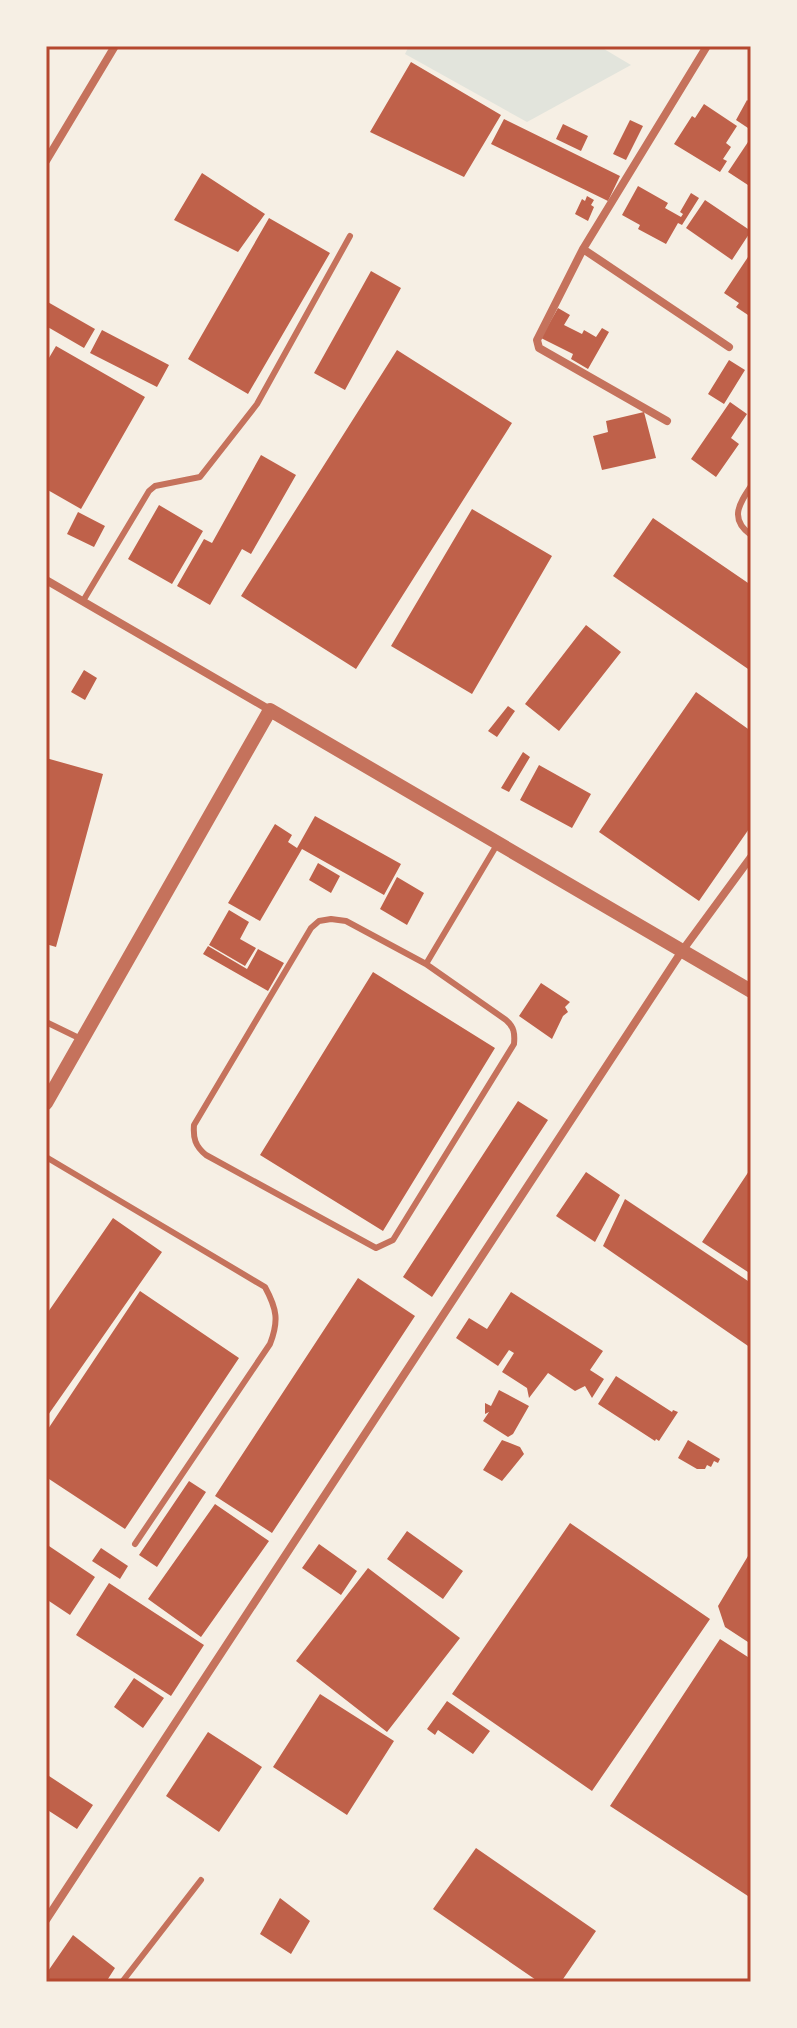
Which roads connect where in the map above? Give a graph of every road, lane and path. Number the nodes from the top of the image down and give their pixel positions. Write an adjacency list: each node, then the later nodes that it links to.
1 (115, 46): 3 (street)
2 (707, 46): 5 (street)
3 (46, 161)
4 (350, 236): 11 (lane)
5 (583, 249): 6 (street); 7 (street)
6 (729, 347)
7 (667, 421)
8 (751, 486): 9 (lane)
9 (751, 535)
10 (46, 580): 11 (street)
11 (83, 601): 12 (street)
12 (270, 710): 13 (street); 19 (street)
13 (498, 843): 15 (street); 16 (lane)
14 (751, 857): 15 (street)
15 (682, 951): 17 (street); 24 (street)
16 (426, 964): 16 (lane)
17 (751, 991)
18 (46, 1022): 19 (lane)
19 (81, 1039): 20 (street)
20 (46, 1103)
21 (46, 1157): 22 (lane)
22 (135, 1544)
23 (201, 1880): 25 (lane)
24 (46, 1920)
25 (122, 1982)

